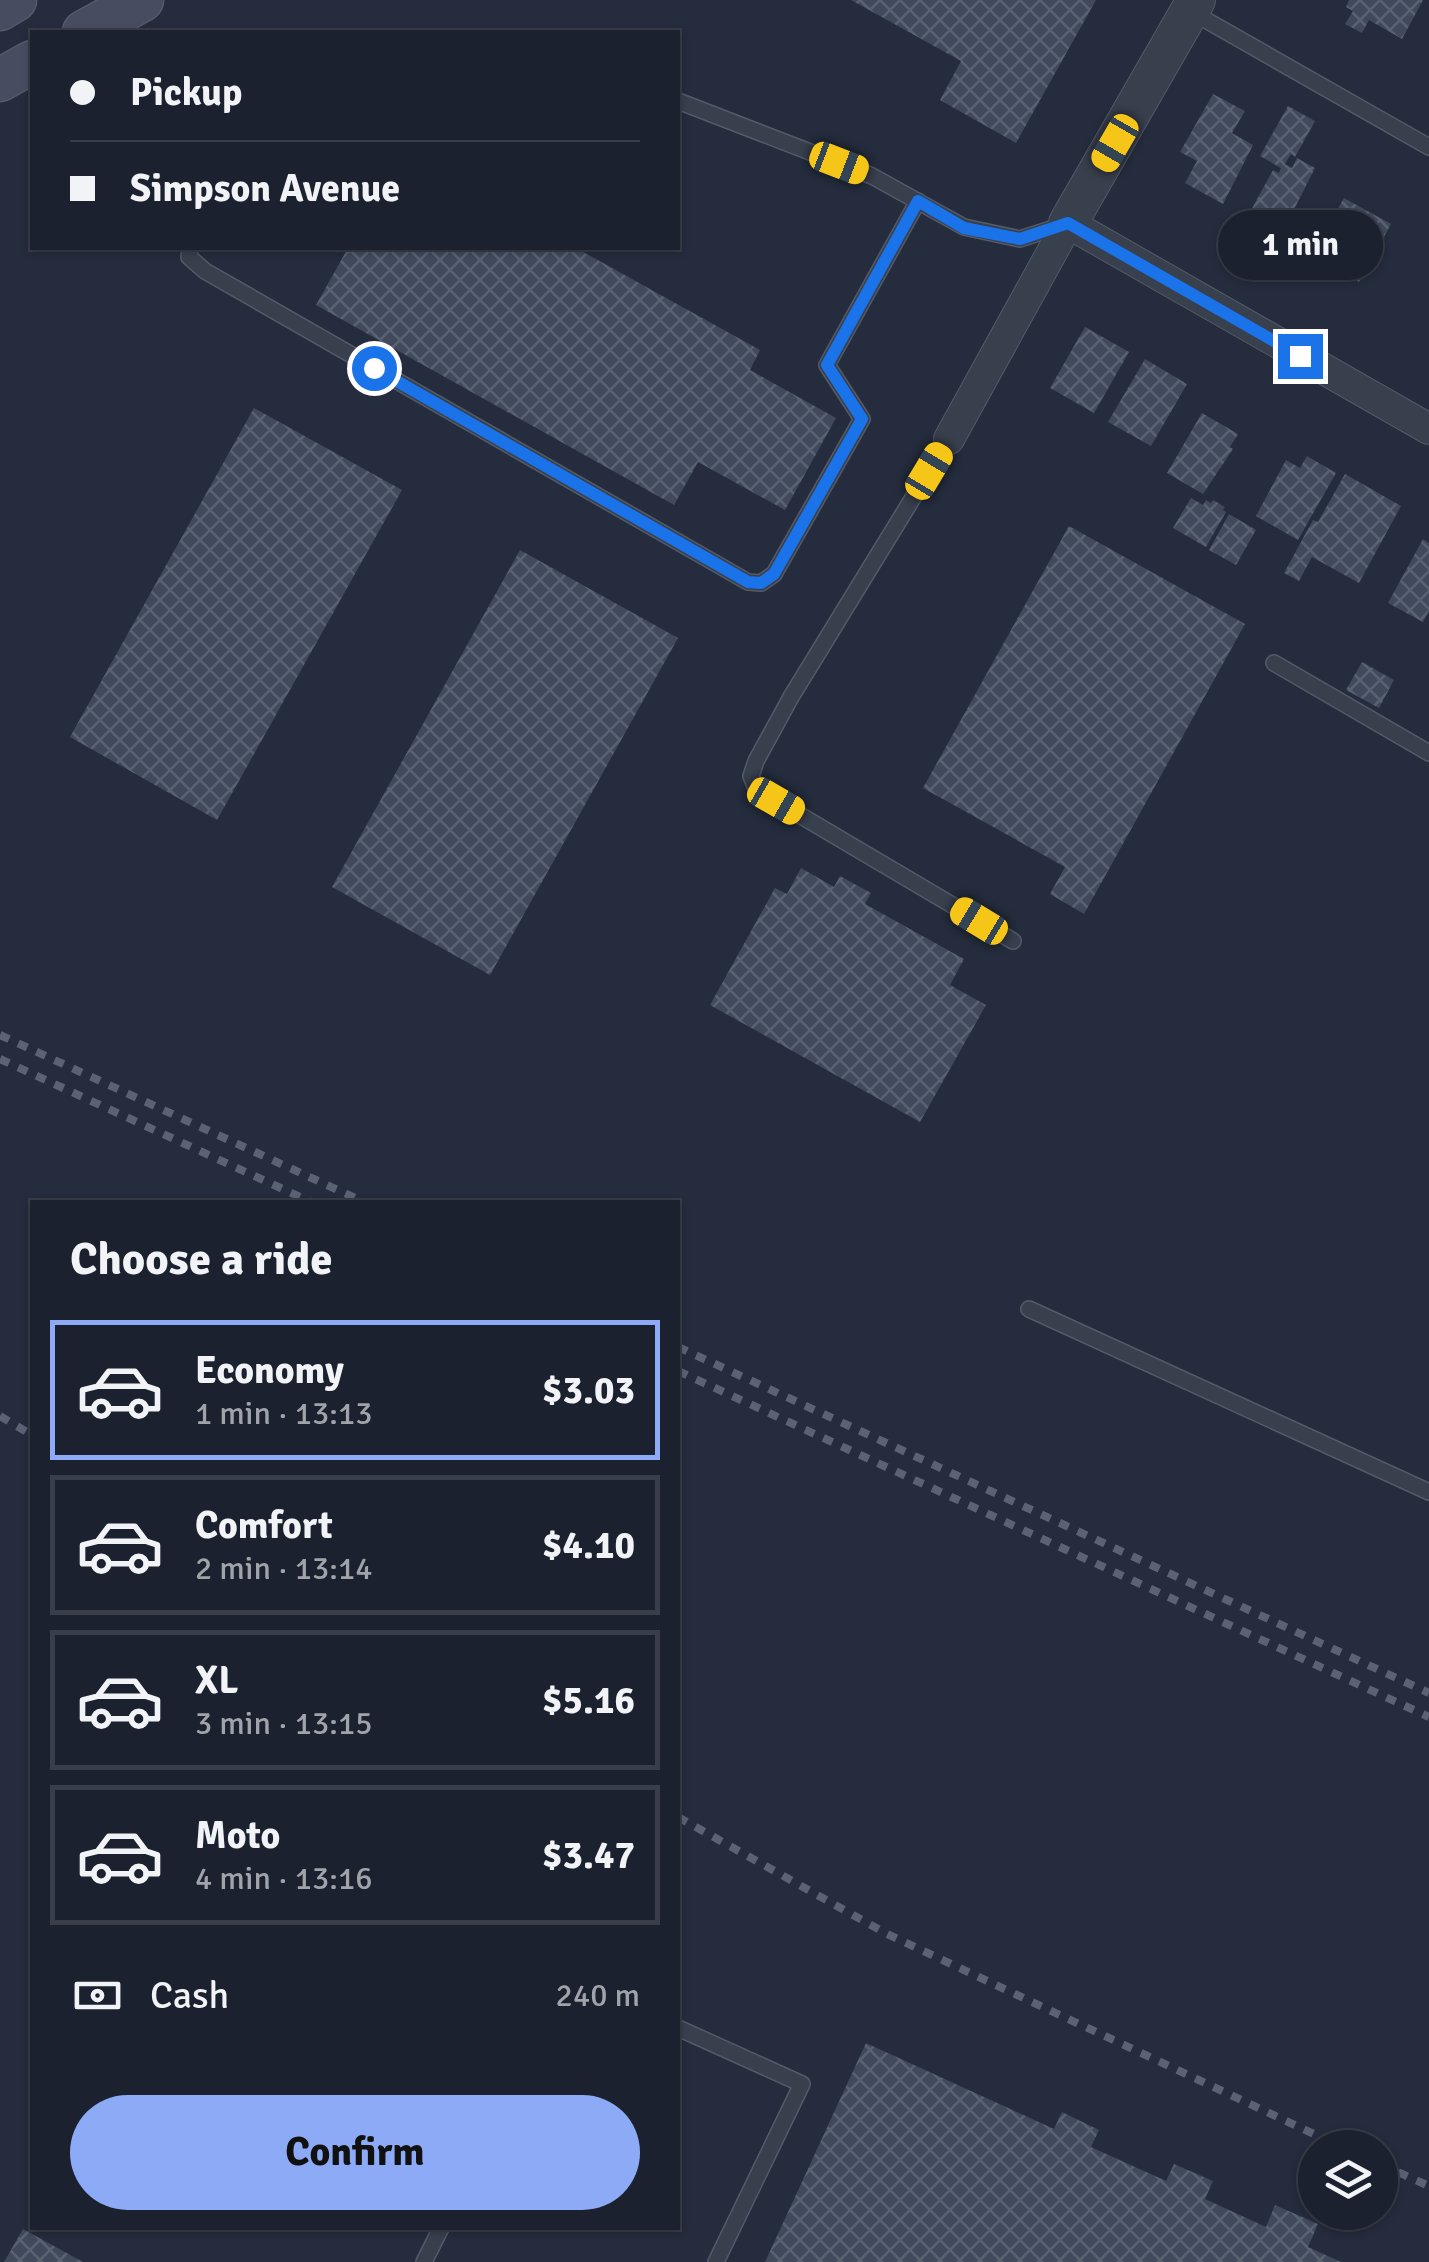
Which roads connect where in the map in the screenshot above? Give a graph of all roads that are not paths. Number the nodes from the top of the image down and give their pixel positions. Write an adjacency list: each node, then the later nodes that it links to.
1 (15, 0): 4 (main road)
2 (142, 0): 5 (main road)
3 (1193, 6): 9 (lane); 11 (street)
4 (0, 9)
5 (88, 30)
6 (30, 63): 7 (main road)
7 (0, 80)
8 (680, 102): 10 (lane)
9 (1429, 147)
10 (918, 201): 11 (lane); 12 (lane)
11 (1068, 223): 13 (street); 14 (street)
12 (190, 250)
13 (1429, 429)
14 (948, 439): 17 (lane)
15 (1274, 663): 16 (lane)
16 (1429, 753)
17 (1013, 942)
18 (1029, 1309): 19 (lane)
19 (1429, 1492)
20 (680, 2029): 23 (lane)
21 (440, 2230): 22 (lane)
22 (424, 2262)
23 (716, 2262)

